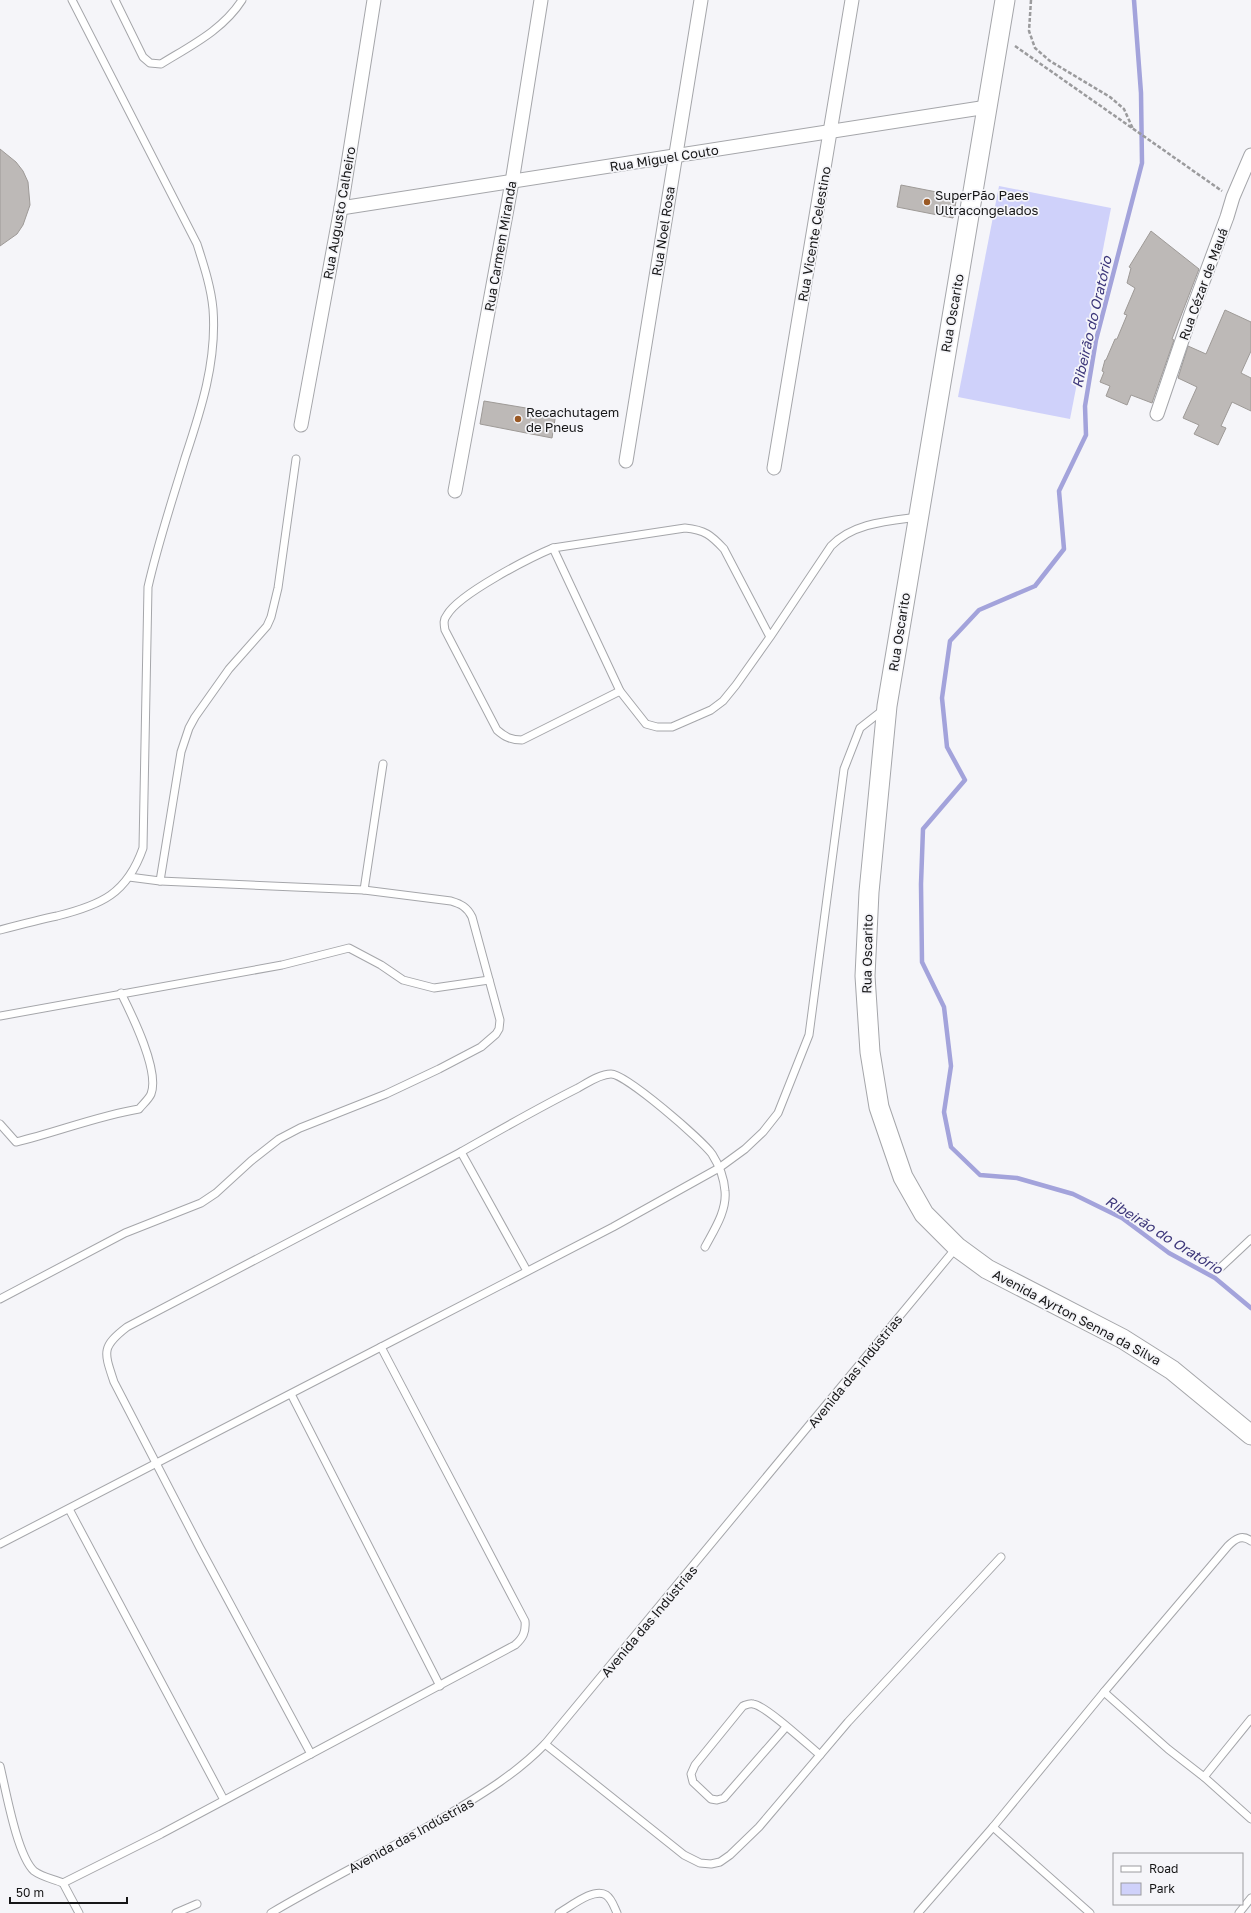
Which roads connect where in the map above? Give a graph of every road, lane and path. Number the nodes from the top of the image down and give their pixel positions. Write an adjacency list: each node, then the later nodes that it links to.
1 (72, 0): 31 (lane)
2 (115, 0): 3 (lane)
3 (242, 0)
4 (374, 0): 18 (street, Rua Augusto Calheiro)
5 (540, 0): 16 (street, Rua Carmem Miranda)
6 (701, 0): 15 (street, Rua Noel Rosa)
7 (852, 0): 13 (street, Rua Vicente Celestino)
8 (1005, 0): 10 (main road, Rua Oscarito)
9 (1031, 0): 12 (path)
10 (998, 40): 11 (main road, Rua Oscarito); 12 (path)
11 (987, 107): 13 (street, Rua Miguel Couto); 25 (main road, Rua Oscarito)
12 (1133, 130): 17 (path)
13 (831, 132): 15 (street, Rua Miguel Couto); 23 (street, Rua Vicente Celestino)
14 (1251, 155): 17 (street, Rua Cézar de Mauá)
15 (675, 157): 16 (street, Rua Miguel Couto); 22 (street, Rua Noel Rosa)
16 (512, 182): 18 (street, Rua Miguel Couto); 24 (street, Rua Carmem Miranda)
17 (1233, 198): 19 (street, Rua Cézar de Mauá)
18 (341, 208): 20 (street, Rua Augusto Calheiro)
19 (1158, 414)
20 (301, 425)
21 (296, 459): 32 (lane)
22 (626, 461)
23 (774, 468)
24 (455, 491)
25 (918, 517): 27 (lane); 29 (main road, Rua Oscarito)
26 (553, 548): 27 (lane); 28 (lane); 28 (lane)
27 (770, 637): 28 (lane)
28 (620, 691)
29 (888, 706): 40 (lane); 43 (main road, Rua Oscarito)
30 (383, 764): 33 (lane)
31 (129, 877): 32 (lane); 34 (lane)
32 (160, 881): 33 (lane)
33 (364, 890): 35 (lane)
34 (0, 930)
35 (489, 980): 36 (lane); 46 (lane)
36 (121, 993): 37 (lane); 38 (lane)
37 (0, 1016)
38 (0, 1124)
39 (461, 1152): 40 (lane); 45 (lane); 50 (lane)
40 (719, 1168): 42 (lane); 45 (lane)
41 (1251, 1239): 44 (lane)
42 (705, 1247)
43 (957, 1247): 49 (main road, Avenida Ayrton Senna da Silva); 59 (lane, Avenida das Indústrias)
44 (1219, 1269)
45 (527, 1272): 47 (lane)
46 (0, 1299)
47 (381, 1347): 48 (lane); 55 (lane)
48 (291, 1394): 50 (lane); 55 (lane)
49 (1251, 1435)
50 (157, 1464): 51 (lane); 60 (lane)
51 (69, 1509): 53 (lane); 64 (lane)
52 (1251, 1541): 56 (lane)
53 (0, 1544)
54 (1001, 1557): 61 (lane)
55 (440, 1686): 60 (lane)
56 (1104, 1692): 63 (lane); 66 (lane)
57 (1251, 1719): 63 (lane)
58 (786, 1727): 58 (lane); 61 (lane)
59 (545, 1744): 61 (lane); 70 (lane, Avenida das Indústrias)
60 (311, 1754): 64 (lane)
61 (820, 1755)
62 (0, 1766): 67 (lane)
63 (1204, 1777): 65 (lane)
64 (224, 1800): 67 (lane)
65 (1251, 1819)
66 (993, 1827): 75 (lane); 76 (lane)
67 (62, 1882): 71 (lane)
68 (1250, 1902): 77 (lane)
69 (197, 1904): 72 (lane)
70 (273, 1912)
71 (79, 1913)
72 (176, 1913)
73 (559, 1913): 74 (lane)
74 (617, 1913)
75 (918, 1913)
76 (1090, 1913)
77 (1239, 1913)

